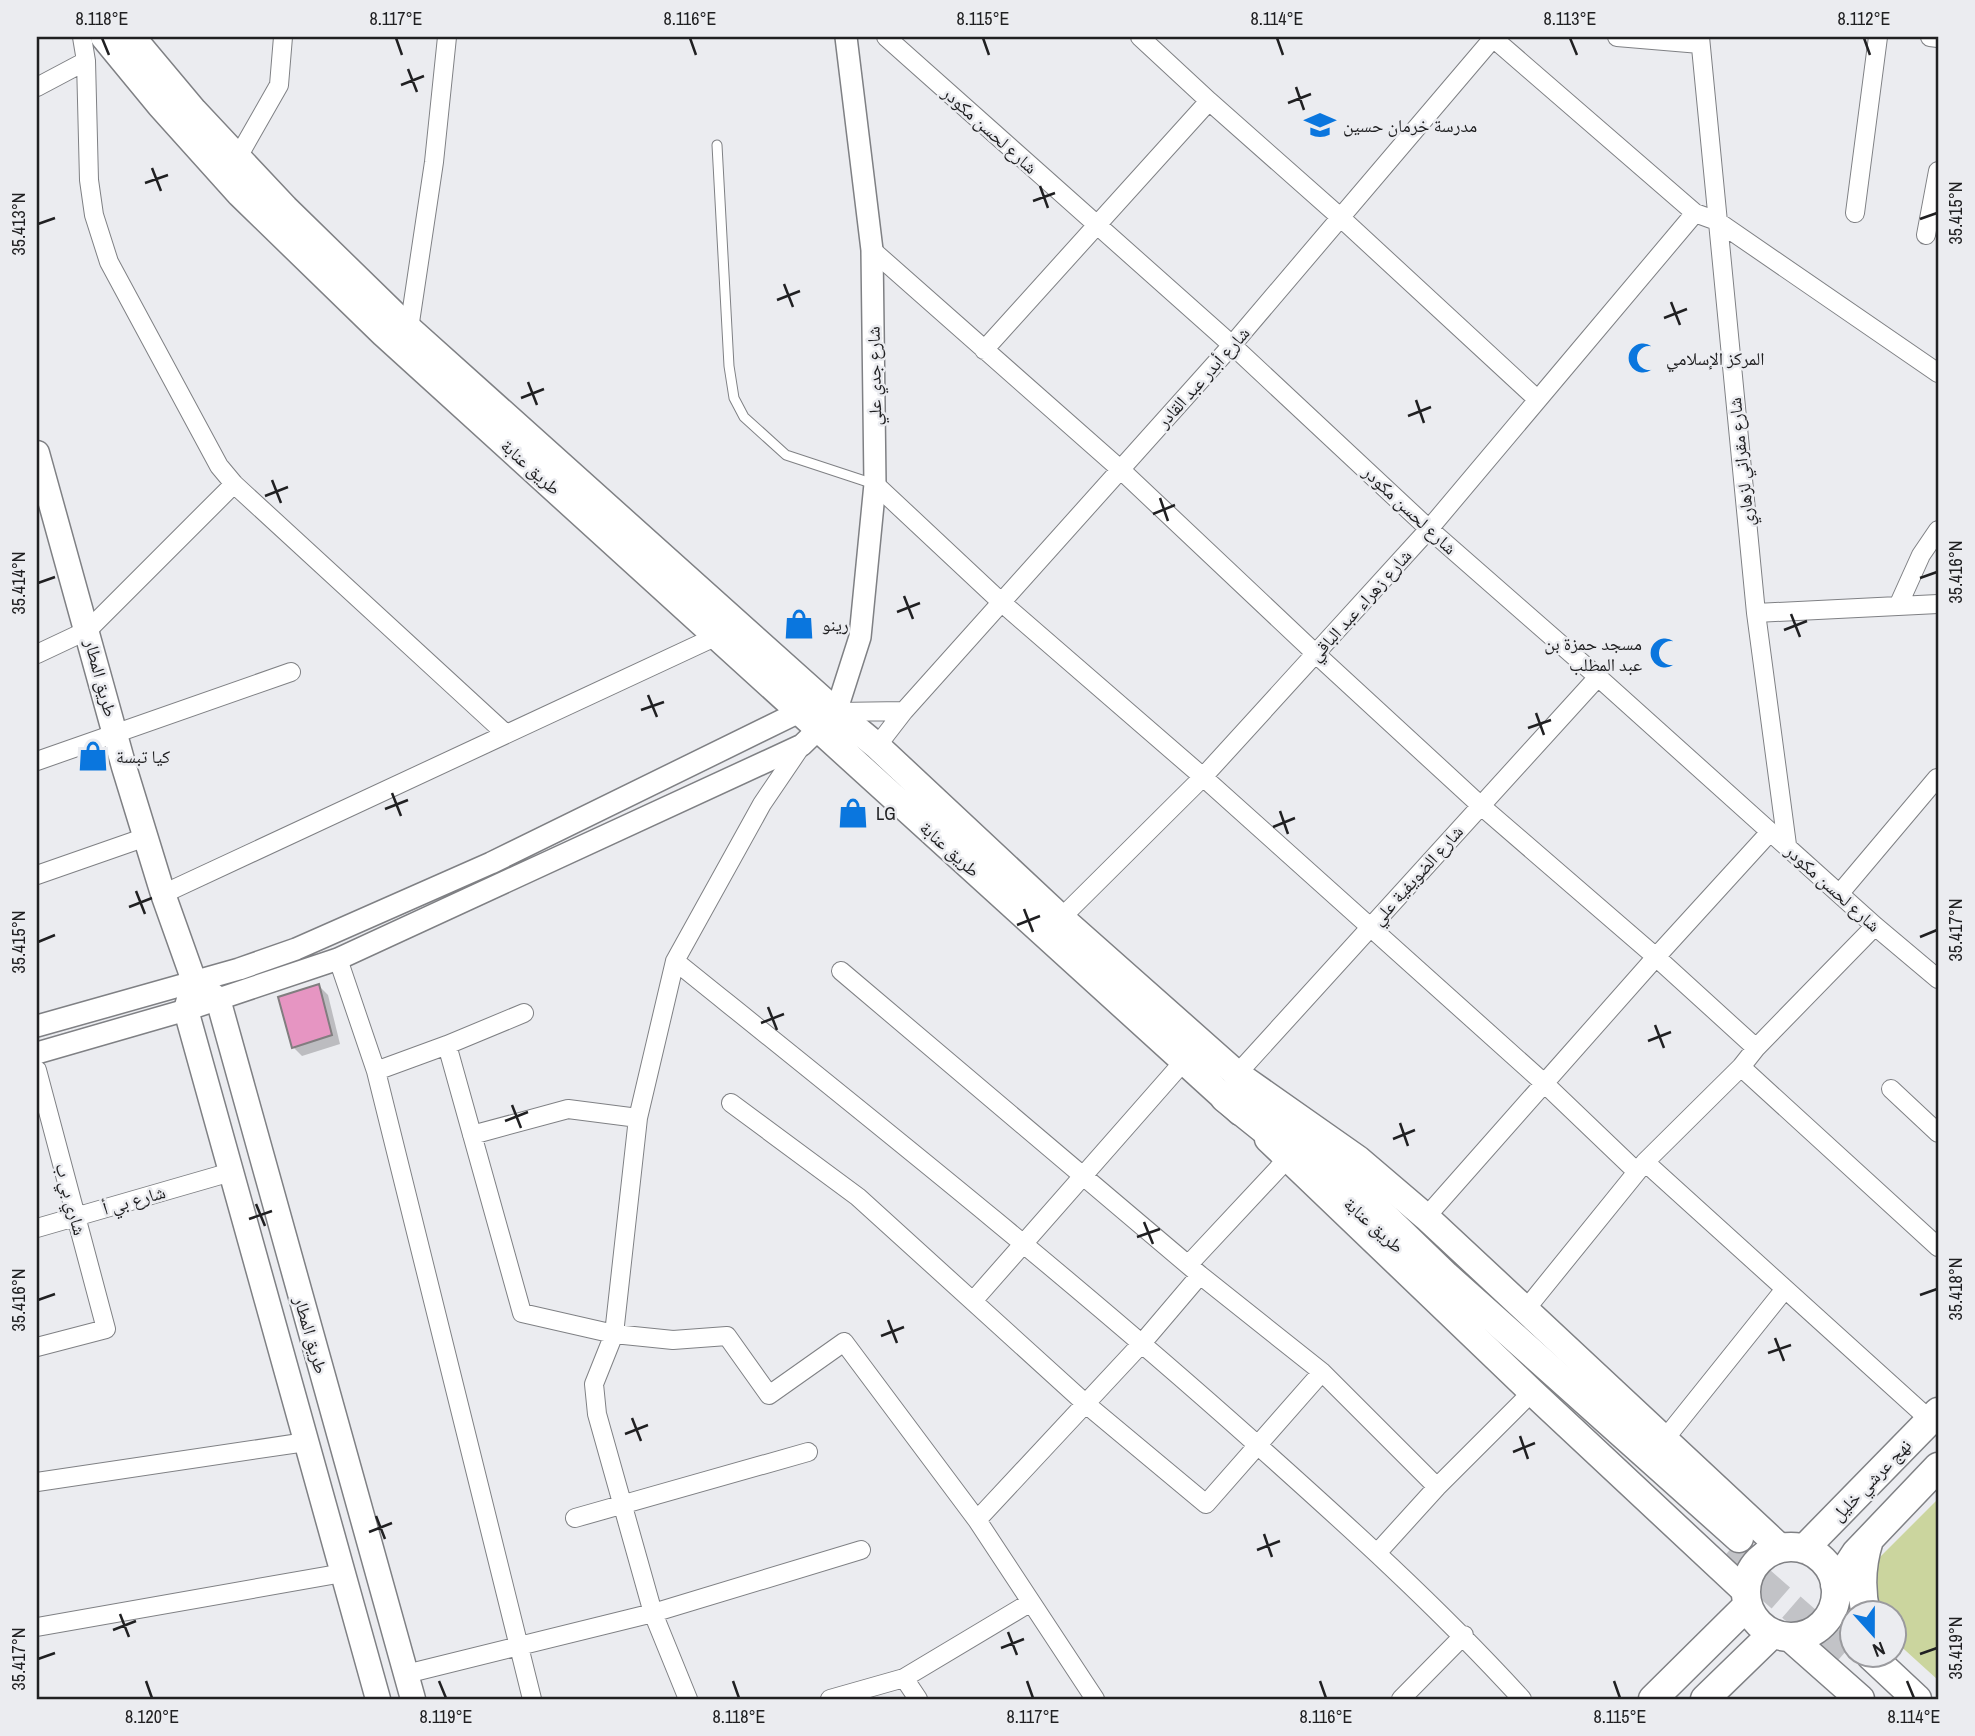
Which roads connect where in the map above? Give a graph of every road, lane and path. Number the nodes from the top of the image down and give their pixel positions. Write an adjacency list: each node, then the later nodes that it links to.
1 (82, 37): 15 (street)
2 (104, 37): 45 (main road, طريق عنابة)
3 (132, 37): 19 (main road, طريق عنابة)
4 (283, 37): 19 (street)
5 (447, 37): 28 (street)
6 (846, 37): 27 (street, شارع جدي علي)
7 (886, 37): 25 (street, شارع لحسن مكودر)
8 (1140, 37): 17 (street)
9 (1494, 37): 21 (street); 23 (street, شارع أبدر عبد القادر)
10 (1617, 37): 14 (street)
11 (1878, 37): 22 (street)
12 (1930, 37): 13 (street)
13 (1938, 38)
14 (1700, 41): 24 (street, شارع مقراني لزهاري)
15 (86, 61): 16 (street); 35 (street)
16 (37, 87)
17 (1209, 101): 23 (street); 25 (street)
18 (717, 145): 36 (lane)
19 (238, 157): 28 (main road, طريق عنابة)
20 (1938, 171): 26 (street)
21 (1695, 212): 24 (street); 32 (street, شارع زهراء عبد الباقي)
22 (1856, 213)
23 (1340, 217): 29 (street, شارع أبدر عبد القادر); 32 (street)
24 (1717, 221): 31 (street); 43 (street, شارع مقراني لزهاري)
25 (1096, 226): 29 (street, شارع لحسن مكودر); 30 (street)
26 (1926, 235)
27 (872, 250): 30 (street); 36 (street, شارع جدي علي)
28 (409, 328): 52 (main road, طريق عنابة)
29 (1232, 345): 34 (street, شارع أبدر عبد القادر); 38 (street, شارع لحسن مكودر)
30 (985, 350): 34 (street)
31 (1938, 373)
32 (1537, 399): 38 (street, شارع زهراء عبد الباقي)
33 (37, 453): 37 (main road, طريق المطار)
34 (1120, 469): 40 (street, شارع أبدر عبد القادر); 47 (street)
35 (234, 484): 44 (street); 54 (street)
36 (876, 484): 40 (street); 52 (street, شارع جدي علي)
37 (46, 519): 44 (main road, طريق المطار)
38 (1429, 529): 47 (street, شارع زهراء عبد الباقي); 49 (street, شارع لحسن مكودر)
39 (1938, 530): 42 (street)
40 (1001, 602): 50 (street, شارع أبدر عبد القادر); 57 (street)
41 (1938, 604): 42 (street)
42 (1898, 606): 43 (street)
43 (1756, 613): 62 (street, شارع مقراني لزهاري)
44 (88, 630): 46 (street); 53 (main road, طريق المطار)
45 (717, 636): 51 (main road, طريق عنابة); 54 (street)
46 (37, 653)
47 (1316, 654): 57 (street, شارع زهراء عبد الباقي); 59 (street)
48 (291, 672): 53 (street)
49 (1598, 677): 59 (street, شارع الضويفية علي); 60 (street, شارع لحسن مكودر)
50 (904, 711): 52 (street); 55 (street, شارع أبدر عبد القادر)
51 (799, 712): 52 (main road, طريق عنابة); 74 (street)
52 (819, 729): 55 (main road, طريق عنابة); 70 (street); 71 (street); 82 (main road, طريق عنابة)
53 (116, 734): 56 (street); 61 (main road, طريق المطار)
54 (506, 734): 65 (street)
55 (877, 746): 66 (main road, طريق عنابة)
56 (37, 761)
57 (1203, 777): 66 (street, شارع زهراء عبد الباقي); 68 (street)
58 (1938, 780): 64 (street)
59 (1480, 804): 68 (street, شارع الضويفية علي); 69 (street)
60 (1770, 832): 62 (street, شارع لحسن مكودر); 69 (street)
61 (146, 837): 63 (street); 65 (main road, طريق المطار)
62 (1787, 845): 64 (street, شارع لحسن مكودر)
63 (37, 875)
64 (1840, 893): 67 (street, شارع لحسن مكودر)
65 (163, 894): 74 (main road, طريق المطار)
66 (1061, 918): 87 (main road, طريق عنابة)
67 (1875, 926): 73 (street, شارع لحسن مكودر); 80 (street)
68 (1370, 927): 86 (street); 87 (street, شارع الضويفية علي)
69 (1656, 957): 80 (street); 86 (street)
70 (338, 959): 75 (street); 85 (street)
71 (675, 961): 90 (street); 100 (street)
72 (841, 971): 96 (street)
73 (1938, 979)
74 (194, 981): 75 (main road); 76 (main road); 78 (street)
75 (218, 999): 76 (street); 143 (main road, طريق المطار)
76 (186, 1010): 81 (street); 95 (main road, طريق المطار)
77 (524, 1013): 79 (street)
78 (37, 1026)
79 (447, 1045): 85 (street); 92 (street)
80 (1756, 1048): 83 (street)
81 (37, 1053)
82 (1184, 1060): 87 (main road, طريق عنابة); 96 (street)
83 (1741, 1067): 94 (street); 101 (street)
84 (37, 1070): 97 (street, شاري بي ب)
85 (376, 1071): 137 (street)
86 (1544, 1083): 94 (street); 98 (street)
87 (1231, 1086): 93 (main road); 98 (main road); 124 (highway, طريق عنابة)
88 (1891, 1089): 91 (street)
89 (731, 1103): 104 (street)
90 (638, 1118): 92 (street); 106 (street)
91 (1938, 1133)
92 (472, 1135): 106 (street)
93 (1288, 1158): 102 (street); 110 (main road)
94 (1641, 1167): 103 (street); 105 (street)
95 (231, 1172): 97 (street, شارع بي أ); 114 (main road, طريق المطار)
96 (1084, 1177): 100 (street); 102 (street)
97 (76, 1217): 99 (street, شارع بي أ); 108 (street, شاري بي ب)
98 (1426, 1217): 105 (main road)
99 (37, 1228)
100 (1024, 1242): 104 (street); 107 (street)
101 (1938, 1247)
102 (1194, 1270): 107 (street); 109 (street)
103 (1785, 1289): 112 (street); 113 (street)
104 (973, 1301): 111 (street)
105 (1526, 1309): 113 (main road)
106 (614, 1334): 120 (street); 122 (street)
107 (1143, 1342): 111 (street); 115 (street)
108 (37, 1347)
109 (1322, 1372): 115 (street); 119 (street)
110 (1532, 1392): 119 (street); 129 (main road)
111 (1086, 1404): 115 (street); 122 (street)
112 (1934, 1416): 125 (highway, نهج عرشي خليل)
113 (1664, 1440): 125 (main road)
114 (306, 1442): 118 (street); 128 (main road, طريق المطار)
115 (1258, 1446): 127 (street)
116 (808, 1452): 120 (street)
117 (1938, 1467): 123 (highway)
118 (37, 1482)
119 (1437, 1487): 127 (street)
120 (623, 1505): 121 (street); 133 (street)
121 (575, 1517)
122 (976, 1520): 132 (street)
123 (1869, 1539): 130 (highway); 131 (highway)
124 (1733, 1545)
125 (1793, 1549): 129 (highway); 130 (highway)
126 (861, 1550): 133 (street)
127 (1378, 1552): 135 (street)
128 (343, 1573): 134 (street); 146 (main road, طريق المطار)
129 (1746, 1598): 136 (highway); 155 (highway)
130 (1841, 1598): 136 (highway)
131 (1864, 1600)
132 (1031, 1602): 144 (street); 152 (street)
133 (653, 1613): 137 (street); 149 (street)
134 (37, 1627)
135 (1464, 1635): 153 (street); 154 (street)
136 (1782, 1636): 138 (highway); 139 (highway)
137 (517, 1646): 143 (street); 148 (street)
138 (1816, 1661): 139 (highway); 157 (highway)
139 (1742, 1663): 156 (highway)
140 (1909, 1668): 145 (highway)
141 (1871, 1670): 158 (highway)
142 (1877, 1670): 159 (highway)
143 (406, 1674): 147 (main road, طريق المطار)
144 (904, 1678): 150 (street); 151 (street)
145 (1938, 1696)
146 (378, 1699)
147 (413, 1699)
148 (532, 1699)
149 (688, 1699)
150 (830, 1699)
151 (918, 1699)
152 (1095, 1699)
153 (1401, 1699)
154 (1522, 1699)
155 (1653, 1699)
156 (1705, 1699)
157 (1860, 1699)
158 (1894, 1699)
159 (1917, 1699)

